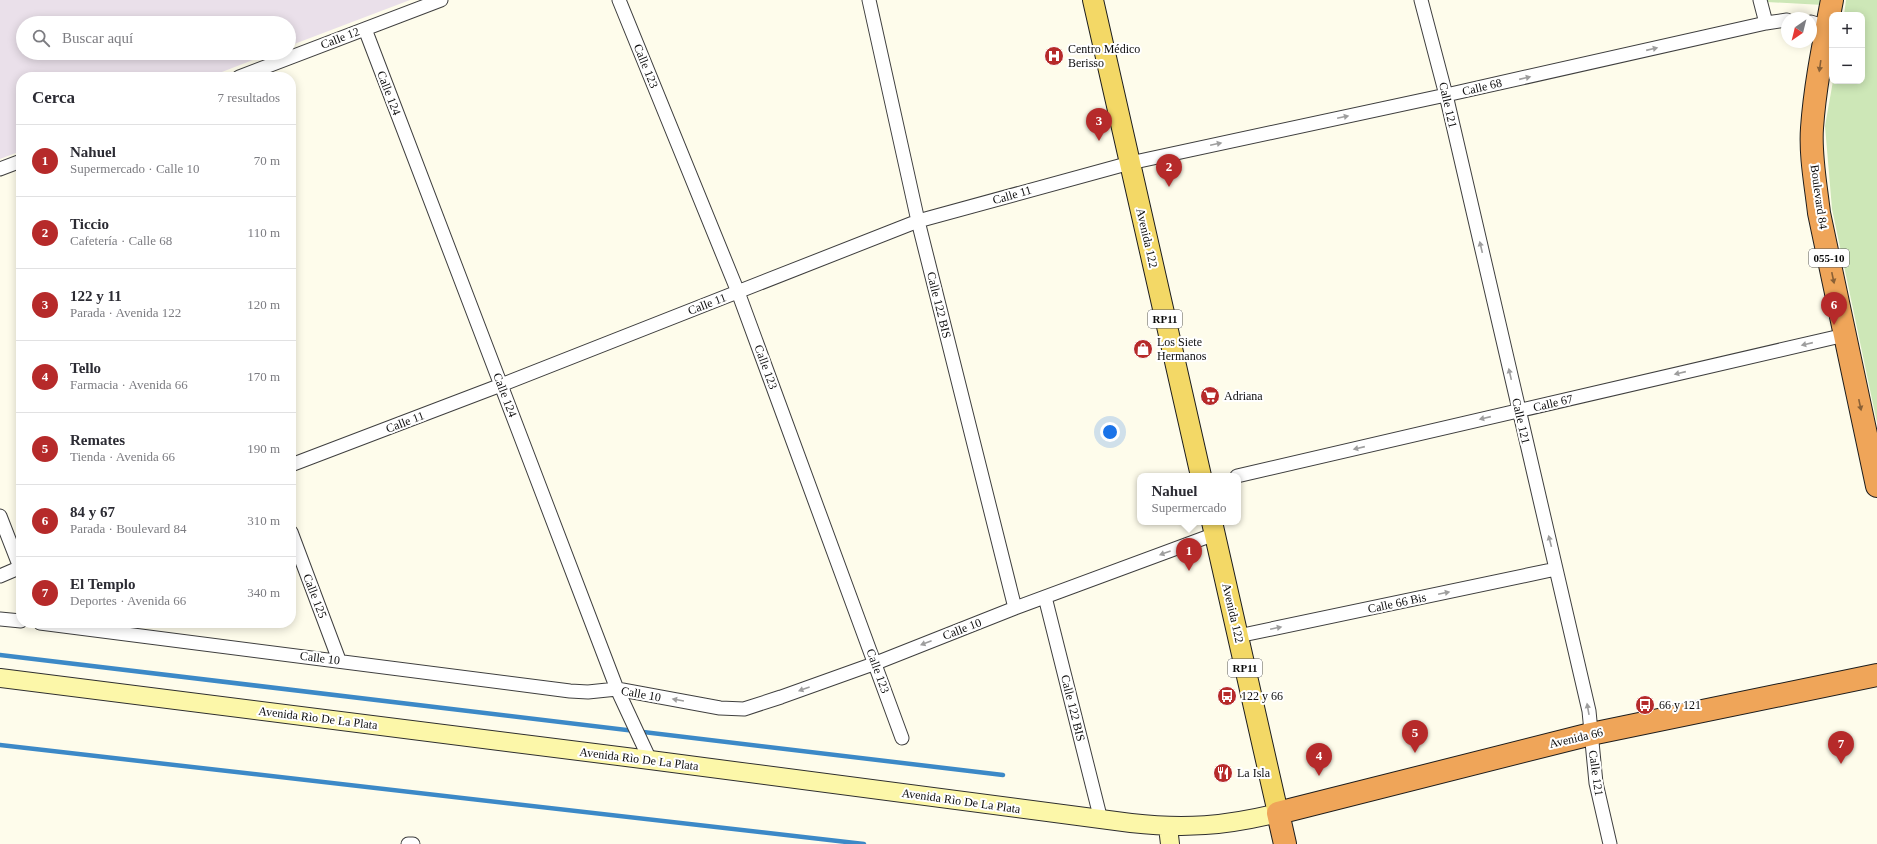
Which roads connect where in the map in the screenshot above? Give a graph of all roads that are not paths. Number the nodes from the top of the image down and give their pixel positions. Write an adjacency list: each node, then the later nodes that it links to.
1 (441, 0): 11 (street, Calle 12)
2 (619, 0): 20 (street, Calle 123)
3 (869, 0): 19 (street, Calle 122 BIS)
4 (1093, 0): 17 (main road, Avenida 122 / RP11)
5 (1421, 0): 15 (street, Calle 121)
6 (1760, 0): 9 (street)
7 (1832, 0): 10 (highway, Boulevard 84 / 055-10)
8 (1781, 21): 9 (street, Calle 68)
9 (1766, 23): 15 (street, Calle 68, one-way to 9)
10 (1819, 25): 21 (highway, Boulevard 84 / 055-10, one-way to 21)
11 (365, 29): 12 (street, Calle 12); 22 (street, Calle 124)
12 (296, 55)
13 (284, 60): 14 (street, Calle 12)
14 (252, 72)
15 (1446, 95): 17 (street, Calle 68, one-way to 15); 23 (street, Calle 121, one-way to 15)
16 (16, 163): 18 (street)
17 (1130, 163): 19 (street, Calle 11); 25 (main road, Avenida 122 / RP11)
18 (0, 169)
19 (918, 220): 20 (street, Calle 11); 36 (street, Calle 122 BIS)
20 (738, 292): 22 (street, Calle 11); 42 (street, Calle 123)
21 (1845, 335): 23 (street, Calle 67, one-way to 23); 27 (highway, Boulevard 84 / 055-10, one-way to 27)
22 (501, 385): 24 (street, Calle 11); 45 (street, Calle 124)
23 (1518, 411): 26 (street, Calle 67, one-way to 26); 32 (street, Calle 121, one-way to 23)
24 (296, 463)
25 (1200, 473)
26 (1241, 475)
27 (1877, 486)
28 (0, 516): 31 (street)
29 (1213, 528): 35 (street, Calle 10, one-way to 35); 40 (main road, Avenida 122 / RP11)
30 (296, 545): 41 (street, Calle 125)
31 (16, 556)
32 (1556, 569): 40 (street, Calle 66 Bis, one-way to 32); 46 (street, Calle 121, one-way to 32)
33 (16, 570): 34 (street)
34 (0, 576)
35 (1045, 597): 36 (street, Calle 10); 50 (street, Calle 122 BIS)
36 (1014, 608): 42 (street, Calle 10, one-way to 42)
37 (0, 619): 38 (street)
38 (16, 621)
39 (81, 628): 41 (street, Calle 10)
40 (1238, 636): 49 (main road, Avenida 122 / RP11)
41 (339, 660): 45 (street, Calle 10)
42 (876, 663): 45 (street, Calle 10, one-way to 45); 47 (street, Calle 123)
43 (1877, 675): 46 (highway, Avenida 66)
44 (0, 678): 48 (main road, Avenida Rìo De La Plata)
45 (617, 689): 48 (street, Calle 124)
46 (1591, 734): 49 (highway, Avenida 66); 53 (street, Calle 121)
47 (902, 738)
48 (650, 760): 50 (main road, Avenida Rìo De La Plata)
49 (1278, 813): 51 (main road, Avenida Rìo De La Plata); 52 (highway, Avenida 122 / RP11)
50 (1101, 820): 51 (main road, Avenida Rìo De La Plata)
51 (1169, 835)
52 (1285, 844)
53 (1610, 844)

